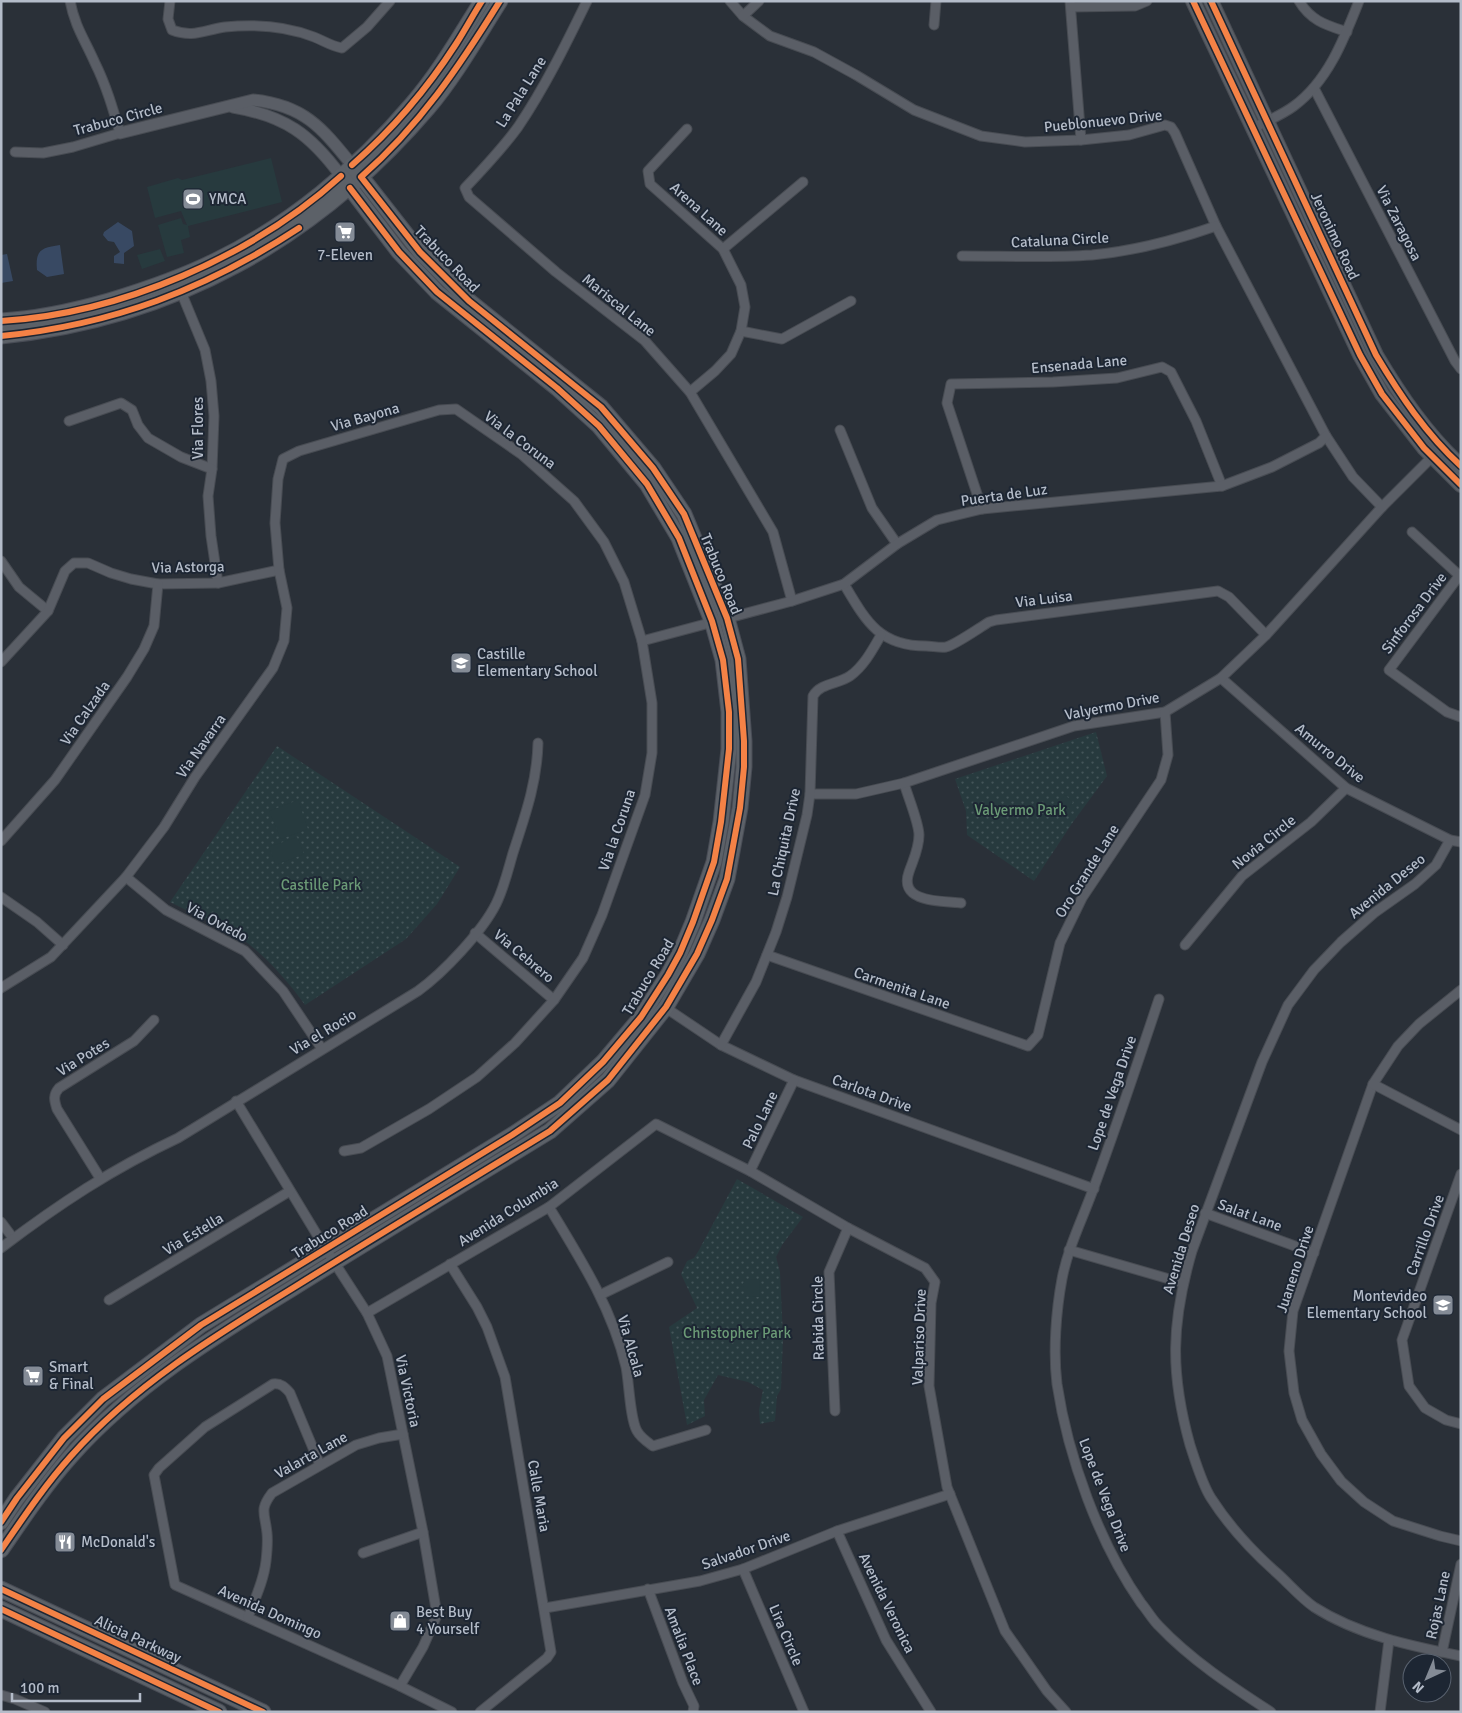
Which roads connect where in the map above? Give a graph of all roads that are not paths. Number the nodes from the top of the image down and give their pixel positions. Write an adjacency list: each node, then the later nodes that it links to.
1 (70, 1): 24 (street)
2 (170, 1): 3 (street)
3 (390, 1)
4 (482, 1): 27 (main road)
5 (500, 1): 27 (main road)
6 (587, 1): 29 (street, La Pala Lane)
7 (730, 1): 16 (street, Pueblonuevo Drive)
8 (759, 1): 16 (street)
9 (936, 1): 17 (street)
10 (1147, 1): 15 (street)
11 (1193, 1): 22 (main road, Jeronimo Road)
12 (1211, 1): 21 (main road, Jeronimo Road)
13 (1299, 1): 18 (street)
14 (1359, 1): 18 (street)
15 (1070, 4): 25 (street)
16 (743, 16): 25 (street, Pueblonuevo Drive)
17 (934, 25)
18 (1347, 32): 19 (street)
19 (1314, 88): 21 (street); 38 (street, Via Zaragosa)
20 (228, 106): 24 (street, Trabuco Circle); 27 (street, Trabuco Circle); 27 (street, Trabuco Circle)
21 (1268, 120): 22 (street); 44 (main road, Jeronimo Road)
22 (1253, 128): 44 (main road, Jeronimo Road)
23 (687, 129): 31 (street, Arena Lane)
24 (120, 133): 26 (street, Trabuco Circle)
25 (1081, 140): 30 (street, Pueblonuevo Drive)
26 (15, 152)
27 (351, 177): 33 (main road); 62 (main road, Trabuco Road)
28 (803, 182): 31 (street)
29 (465, 188): 39 (street, Mariscal Lane)
30 (1216, 226): 32 (street, Cataluna Circle); 43 (street, Pueblonuevo Drive)
31 (723, 249): 36 (street, Arena Lane)
32 (962, 256)
33 (178, 286): 35 (main road); 37 (main road); 47 (street, Via Flores)
34 (851, 301): 36 (street)
35 (1, 321)
36 (742, 331): 39 (street, Arena Lane)
37 (1, 336)
38 (1461, 369)
39 (690, 392): 60 (street, Mariscal Lane)
40 (456, 409): 45 (street, Via Bayona); 65 (street, Via la Coruna)
41 (69, 421): 47 (street)
42 (840, 430): 53 (street)
43 (1326, 436): 49 (street, Puerta de Luz); 50 (street, Pueblonuevo Drive)
44 (1437, 452): 46 (main road, Jeronimo Road); 48 (main road, Jeronimo Road); 50 (street, Valyermo Drive)
45 (283, 459): 55 (street, Via Navarra)
46 (1461, 466)
47 (212, 469): 57 (street, Via Flores)
48 (1461, 485)
49 (1222, 486): 51 (street, Puerta de Luz); 51 (street, Ensenada Lane)
50 (1382, 508): 64 (street, Valyermo Drive)
51 (982, 509): 53 (street, Puerta de Luz)
52 (1412, 532): 56 (street)
53 (897, 544): 59 (street, Puerta de Luz)
54 (1, 561): 61 (street)
55 (279, 570): 57 (street, Via Astorga); 77 (street, Via Navarra)
56 (1460, 577): 69 (street, Sinforosa Drive)
57 (218, 583): 58 (street, Via Astorga)
58 (158, 584): 61 (street, Via Astorga); 75 (street, Via Calzada)
59 (844, 584): 60 (street, Puerta de Luz); 63 (street, Via Luisa)
60 (792, 601): 62 (street, Puerta de Luz)
61 (48, 611): 66 (street, Via Astorga)
62 (719, 620): 65 (street, Puerta de Luz); 86 (main road, Trabuco Road); 89 (main road, Trabuco Road)
63 (881, 635): 64 (street, Via Luisa); 73 (street, La Chiquita Drive)
64 (1266, 635): 67 (street, Valyermo Drive)
65 (642, 641): 88 (street, Via la Coruna)
66 (1, 662)
67 (1221, 678): 68 (street, Valyermo Drive); 72 (street, Amurro Drive)
68 (1165, 712): 71 (street, Valyermo Drive); 92 (street, Oro Grande Lane)
69 (1461, 717)
70 (538, 743): 80 (street, Via el Rocio)
71 (904, 783): 73 (street, Valyermo Drive); 79 (street)
72 (1346, 788): 74 (street, Amurro Drive); 82 (street, Novia Circle)
73 (810, 794): 83 (street, La Chiquita Drive)
74 (1450, 840): 76 (street, Amurro Drive); 106 (street, Avenida Deseo)
75 (1, 841)
76 (1461, 842)
77 (126, 877): 81 (street, Via Navarra); 93 (street, Via Oviedo)
78 (1, 897): 81 (street)
79 (961, 903)
80 (475, 933): 88 (street, Via Cebrero); 93 (street, Via el Rocio)
81 (63, 945): 84 (street, Via Navarra)
82 (1185, 946)
83 (767, 955): 91 (street, La Chiquita Drive); 92 (street, Carmenita Lane)
84 (1, 988)
85 (1461, 990): 95 (street, Juaneno Drive)
86 (652, 998): 89 (street, Carlota Drive); 111 (main road, Trabuco Road)
87 (1159, 999): 103 (street, Lope de Vega Drive)
88 (554, 1000): 99 (street, Via la Coruna)
89 (666, 1007): 91 (street, Carlota Drive); 114 (main road, Trabuco Road)
90 (154, 1020): 102 (street, Via Potes)
91 (721, 1045): 94 (street, Carlota Drive)
92 (1028, 1046)
93 (322, 1049): 96 (street, Via el Rocio)
94 (794, 1080): 100 (street, Palo Lane); 103 (street, Carlota Drive)
95 (1374, 1084): 98 (street); 113 (street, Juaneno Drive)
96 (236, 1101): 102 (street, Via el Rocio); 104 (street, Via Victoria)
97 (656, 1124): 100 (street, Valpariso Drive); 105 (street, Avenida Columbia)
98 (1461, 1130)
99 (344, 1151)
100 (750, 1172): 108 (street, Valpariso Drive)
101 (1461, 1174): 122 (street, Carrillo Drive)
102 (100, 1178): 109 (street, Via el Rocio)
103 (1094, 1189): 112 (street, Lope de Vega Drive)
104 (290, 1191): 111 (street, Via Victoria); 119 (street, Via Estella)
105 (549, 1207): 116 (street, Avenida Columbia); 118 (street, Via Alcala)
106 (1205, 1213): 113 (street, Salat Lane); 117 (street, Avenida Deseo)
107 (1, 1222): 109 (street)
108 (848, 1228): 121 (street, Rabida Circle); 126 (street, Valpariso Drive)
109 (13, 1238): 110 (street, Via el Rocio)
110 (1, 1248)
111 (325, 1248): 114 (street, Via Victoria); 127 (main road, Trabuco Road)
112 (1069, 1250): 117 (street); 154 (street, Lope de Vega Drive)
113 (1314, 1253): 130 (street, Juaneno Drive)
114 (334, 1262): 120 (street, Via Victoria); 131 (main road, Trabuco Road)
115 (668, 1262): 118 (street)
116 (450, 1264): 120 (street, Avenida Columbia); 137 (street, Calle Maria)
117 (1183, 1283): 140 (street, Avenida Deseo)
118 (600, 1295): 123 (street, Via Alcala)
119 (109, 1300)
120 (367, 1314): 124 (street, Via Victoria)
121 (835, 1411)
122 (1461, 1424)
123 (706, 1430)
124 (403, 1434): 125 (street, Valarta Lane); 129 (street, Via Victoria)
125 (320, 1465): 139 (street, Valarta Lane); 139 (street, Avenida Domingo)
126 (950, 1494): 128 (street, Salvador Drive); 153 (street, Valpariso Drive)
127 (1, 1522)
128 (837, 1530): 134 (street, Salvador Drive); 152 (street, Avenida Veronica)
129 (423, 1532): 132 (street); 143 (street, Via Victoria)
130 (1461, 1541)
131 (1, 1550)
132 (363, 1553)
133 (1461, 1564): 141 (street, Rojas Lane)
134 (743, 1569): 136 (street, Salvador Drive); 151 (street, Lira Circle)
135 (1, 1589): 147 (main road, Alicia Parkway)
136 (648, 1589): 137 (street, Salvador Drive); 150 (street, Amalia Place)
137 (545, 1608): 149 (street, Calle Maria)
138 (1, 1609): 146 (main road, Alicia Parkway)
139 (248, 1617): 143 (street, Avenida Domingo)
140 (1389, 1640): 141 (street, Avenida Deseo); 155 (street)
141 (1442, 1652): 142 (street, Avenida Deseo)
142 (1461, 1656)
143 (400, 1686): 148 (street, Avenida Domingo)
144 (1, 1695): 145 (street)
145 (45, 1712)
146 (219, 1712)
147 (263, 1712)
148 (452, 1712)
149 (480, 1712)
150 (693, 1712)
151 (804, 1712)
152 (931, 1712)
153 (1066, 1712)
154 (1271, 1712)
155 (1380, 1712)

